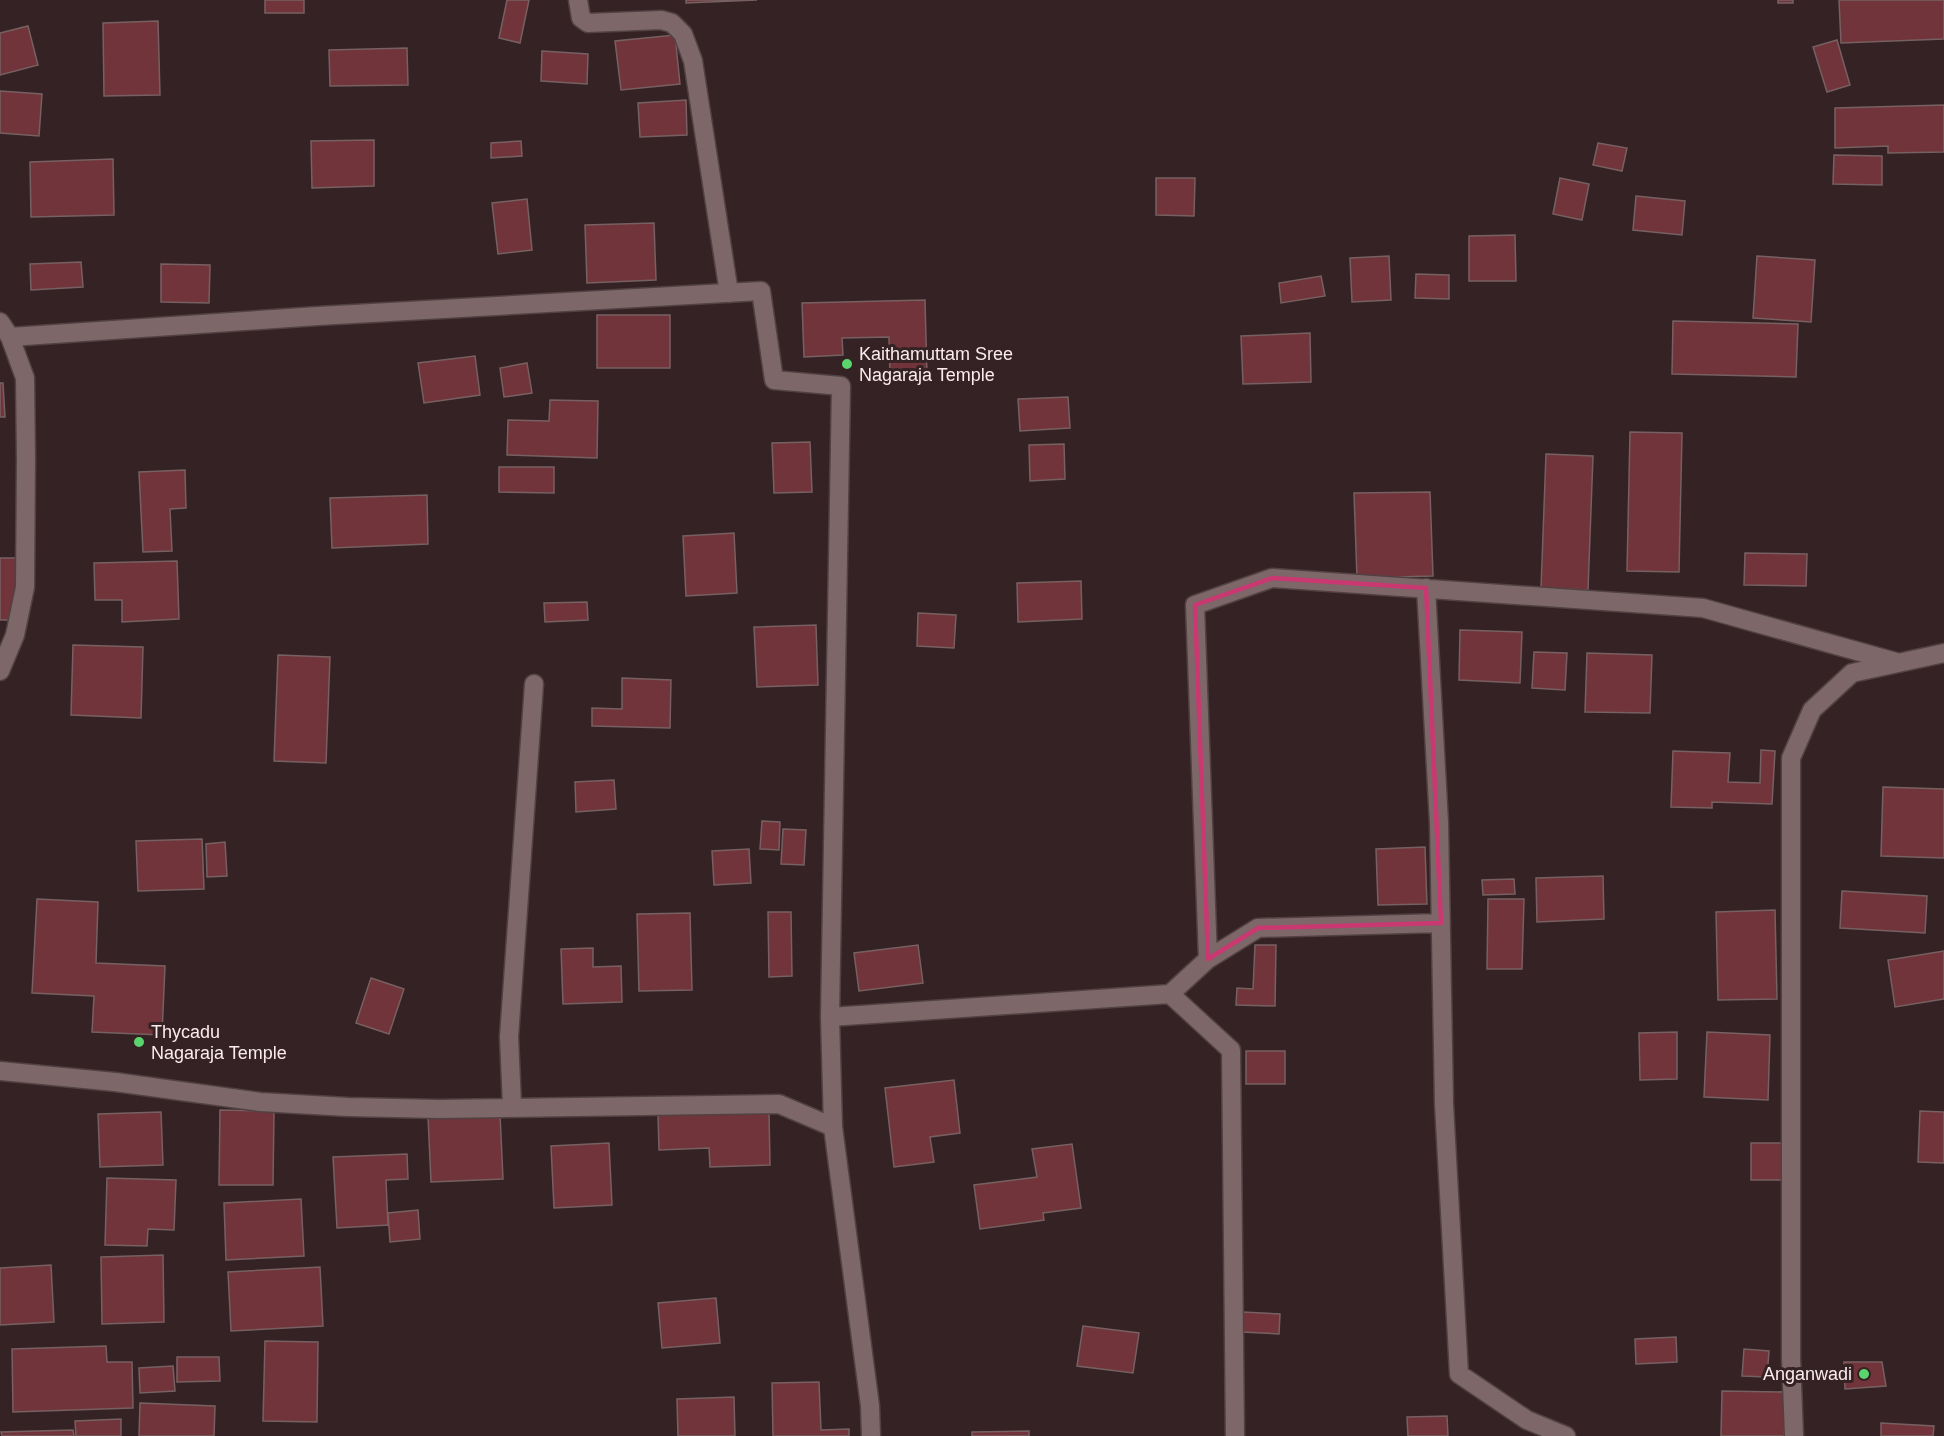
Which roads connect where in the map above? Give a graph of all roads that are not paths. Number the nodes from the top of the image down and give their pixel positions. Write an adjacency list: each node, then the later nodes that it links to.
1 (578, 0): 2 (street)
2 (729, 293): 3 (street); 12 (street)
3 (5, 330): 7 (street)
4 (1426, 588): 6 (street); 9 (street); 10 (street)
5 (1944, 653): 6 (street)
6 (1896, 662): 19 (street)
7 (0, 671)
8 (534, 684): 14 (street)
9 (1441, 923): 10 (street); 18 (street)
10 (1208, 958): 11 (street)
11 (1170, 994): 12 (street); 17 (street)
12 (830, 1017): 15 (street)
13 (0, 1071): 14 (street)
14 (512, 1106): 15 (street)
15 (833, 1127): 16 (street)
16 (871, 1436)
17 (1234, 1436)
18 (1566, 1436)
19 (1794, 1436)

